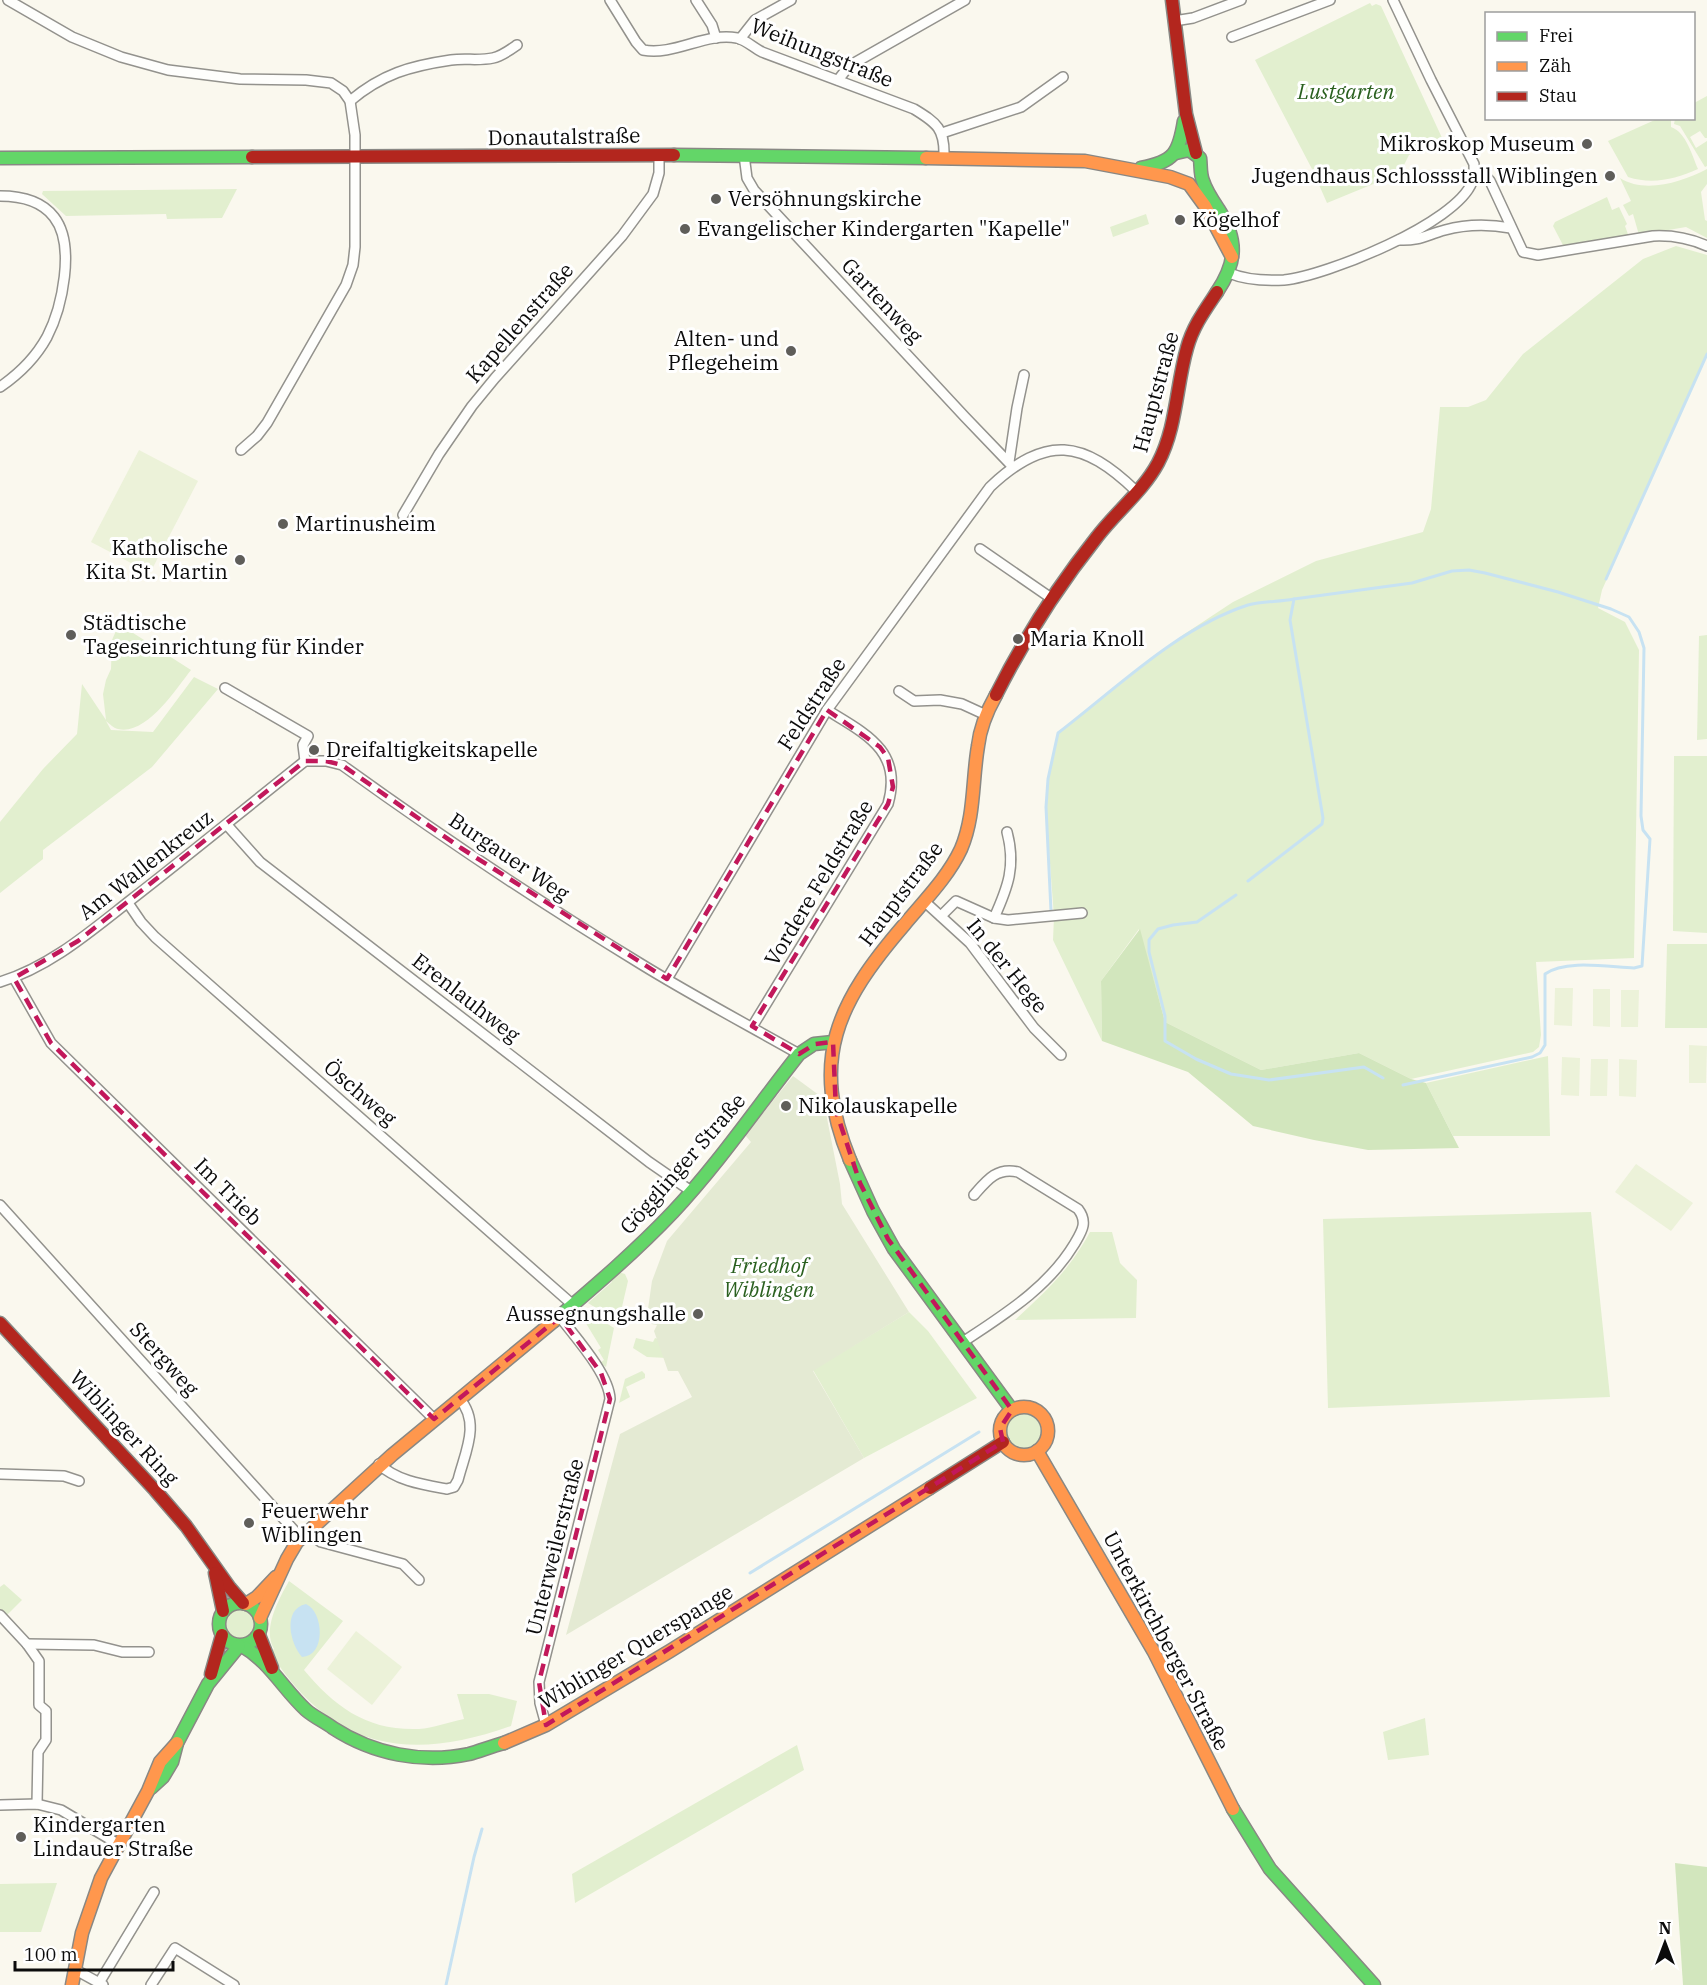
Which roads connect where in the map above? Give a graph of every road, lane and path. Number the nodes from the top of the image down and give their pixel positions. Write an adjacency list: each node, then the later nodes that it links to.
1 (8, 0): 18 (street)
2 (610, 0): 13 (street, Weihungstraße)
3 (696, 0): 13 (street)
4 (791, 0): 10 (street)
5 (965, 0): 17 (street)
6 (1172, 0): 11 (main road)
7 (1241, 0): 11 (street)
8 (1330, 0): 12 (street)
9 (1394, 0): 30 (street)
10 (773, 4): 14 (street)
11 (1174, 21): 19 (main road)
12 (1232, 37)
13 (716, 38): 14 (street, Weihungstraße)
14 (740, 39): 17 (street, Weihungstraße)
15 (517, 45): 18 (street)
16 (1063, 76): 20 (street)
17 (838, 80): 20 (street, Weihungstraße)
18 (350, 101): 23 (street)
19 (1186, 114): 21 (main road); 25 (main road)
20 (942, 133): 26 (street)
21 (1196, 153): 25 (main road); 29 (main road)
22 (744, 155): 24 (main road, Donautalstraße); 26 (main road, Donautalstraße); 41 (street, Gartenweg)
23 (355, 156): 24 (main road, Donautalstraße); 27 (main road, Donautalstraße); 40 (street)
24 (659, 156): 43 (street, Kapellenstraße)
25 (1173, 156): 28 (main road); 31 (main road)
26 (944, 157): 28 (main road, Donautalstraße)
27 (0, 158)
28 (1128, 169): 31 (main road, Donautalstraße)
29 (1202, 171): 31 (main road); 36 (main road)
30 (1475, 172): 33 (street); 34 (street)
31 (1180, 181): 36 (main road)
32 (0, 195): 39 (street)
33 (1511, 228): 34 (street); 35 (street)
34 (1399, 240): 37 (street)
35 (1707, 246)
36 (1232, 257): 37 (main road)
37 (1229, 273): 42 (main road, Hauptstraße)
38 (1024, 375): 41 (street)
39 (0, 387)
40 (242, 450)
41 (1011, 465): 42 (street, Feldstraße); 48 (street, Feldstraße)
42 (1137, 491): 45 (main road, Hauptstraße)
43 (403, 515)
44 (980, 549): 45 (street)
45 (1051, 598): 49 (main road, Hauptstraße)
46 (225, 688): 50 (street)
47 (899, 691): 49 (street)
48 (827, 710): 59 (street, Feldstraße); 61 (street, Vordere Feldstraße)
49 (986, 715): 53 (main road, Hauptstraße)
50 (304, 761): 51 (street, Am Wallenkreuz); 59 (street, Burgauer Weg)
51 (227, 825): 54 (street, Am Wallenkreuz); 65 (street, Erenlauhweg)
52 (1007, 831): 57 (street)
53 (924, 901): 56 (street, In der Hege); 62 (main road, Hauptstraße)
54 (128, 903): 58 (street, Am Wallenkreuz); 68 (street, Öschweg)
55 (1082, 913): 57 (street)
56 (941, 916): 57 (street); 64 (street, In der Hege)
57 (994, 918)
58 (14, 978): 60 (street, Am Wallenkreuz); 74 (street, Im Trieb)
59 (667, 980): 61 (street, Burgauer Weg)
60 (0, 982)
61 (752, 1027): 63 (street, Burgauer Weg)
62 (832, 1048): 63 (main road); 71 (main road)
63 (799, 1054): 65 (main road, Gögglinger Straße)
64 (1060, 1055)
65 (691, 1191): 68 (main road, Gögglinger Straße)
66 (975, 1195): 71 (street)
67 (0, 1205): 80 (street, Stergweg)
68 (573, 1305): 69 (main road, Gögglinger Straße)
69 (560, 1317): 72 (main road, Gögglinger Straße); 95 (street, Unterweilerstraße)
70 (0, 1323): 81 (main road, Wiblinger Ring)
71 (963, 1342): 73 (main road)
72 (459, 1398): 74 (main road, Gögglinger Straße); 77 (street)
73 (1012, 1410): 75 (main road); 76 (main road)
74 (434, 1419): 77 (main road, Gögglinger Straße)
75 (1003, 1442): 76 (main road); 95 (main road, Wiblinger Querspange)
76 (1037, 1451): 105 (main road, Unterkirchberger Straße)
77 (379, 1464): 80 (main road, Gögglinger Straße)
78 (0, 1474): 79 (street)
79 (79, 1481)
80 (304, 1535): 82 (main road, Gögglinger Straße); 83 (street)
81 (212, 1563): 84 (main road, Wiblinger Ring); 85 (main road, Wiblinger Ring)
82 (279, 1574): 84 (main road, Gögglinger Straße); 87 (main road, Gögglinger Straße)
83 (419, 1580)
84 (244, 1604): 85 (main road); 87 (main road)
85 (223, 1611): 88 (main road)
86 (0, 1614): 90 (street)
87 (260, 1618): 89 (main road)
88 (222, 1635): 91 (main road); 94 (main road)
89 (259, 1635): 91 (main road); 93 (main road, Wiblinger Querspange)
90 (27, 1644): 92 (street); 96 (street)
91 (240, 1646): 93 (main road, Wiblinger Querspange); 94 (main road)
92 (149, 1652)
93 (275, 1675): 95 (main road, Wiblinger Querspange)
94 (208, 1684): 98 (main road)
95 (546, 1725)
96 (37, 1804): 97 (street); 98 (street)
97 (0, 1805)
98 (118, 1844): 100 (main road)
99 (154, 1892): 101 (street)
100 (74, 1969): 101 (street); 102 (main road)
101 (101, 1984)
102 (72, 1985)
103 (151, 1985): 104 (street)
104 (234, 1985)
105 (1374, 1985)

